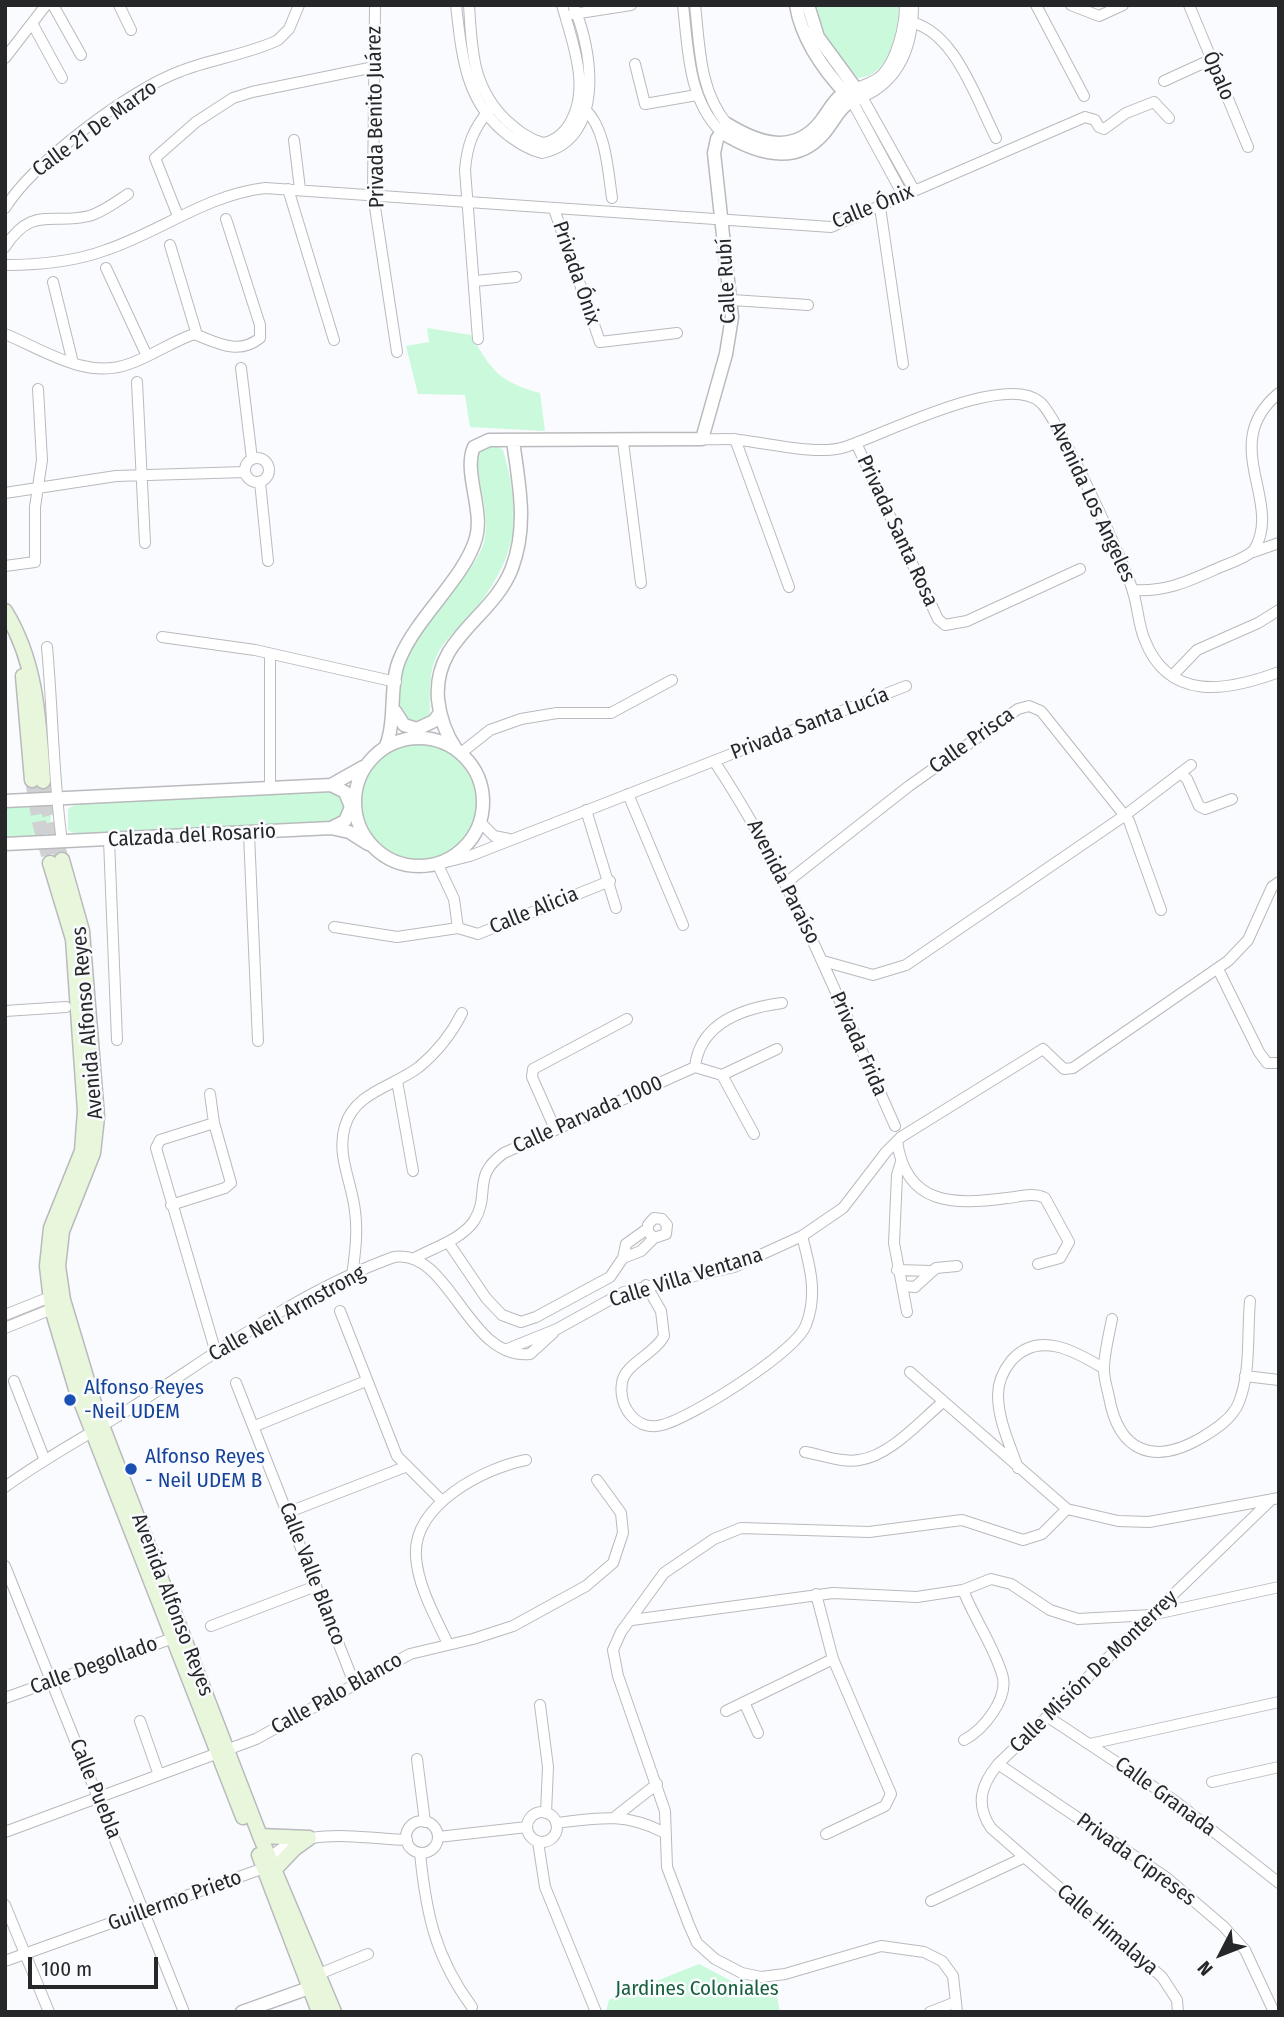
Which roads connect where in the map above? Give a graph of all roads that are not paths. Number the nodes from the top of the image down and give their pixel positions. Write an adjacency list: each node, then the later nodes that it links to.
1 (46, 5): 21 (street)
2 (53, 5): 23 (street)
3 (119, 5): 22 (street)
4 (299, 5): 49 (street, Calle 21 De Marzo)
5 (375, 5): 27 (street, Privada Benito Juárez)
6 (456, 5): 34 (street)
7 (469, 5): 34 (street)
8 (631, 5): 19 (street)
9 (683, 5): 31 (street)
10 (695, 5): 36 (street)
11 (796, 5): 30 (street)
12 (808, 5): 30 (street)
13 (905, 5): 20 (street)
14 (913, 5): 20 (street)
15 (1036, 5): 32 (street)
16 (1071, 5): 17 (street)
17 (1122, 5)
18 (1189, 5): 25 (street, Ópalo)
19 (569, 9): 33 (street)
20 (908, 22): 30 (street); 37 (street)
21 (32, 23): 24 (street); 28 (street)
22 (131, 30)
23 (81, 55)
24 (5, 58)
25 (1210, 60): 29 (street); 39 (street, Ópalo)
26 (635, 64): 31 (street)
27 (374, 67): 44 (street, Privada Benito Juárez); 51 (street)
28 (62, 78)
29 (1164, 81)
30 (854, 94): 36 (street); 42 (street); 45 (street)
31 (697, 95): 36 (street)
32 (1084, 96)
33 (583, 108): 34 (street); 46 (street)
34 (489, 110): 47 (street)
35 (1170, 118): 42 (street, Calle Ónix)
36 (724, 128): 53 (street, Calle Rubí)
37 (996, 138)
38 (294, 140): 41 (street)
39 (1248, 147)
40 (288, 189): 41 (street, Calle Ónix); 51 (street, Calle Ónix); 67 (street)
41 (300, 189): 44 (street, Calle Ónix)
42 (915, 190): 45 (street, Calle Ónix)
43 (128, 194): 55 (street)
44 (373, 194): 47 (street, Calle Ónix); 68 (street, Privada Benito Juárez)
45 (903, 195): 48 (street, Calle Ónix)
46 (612, 198)
47 (467, 202): 50 (street, Calle Ónix); 59 (street)
48 (880, 207): 53 (street, Calle Ónix); 71 (street)
49 (5, 208)
50 (554, 209): 53 (street, Calle Ónix); 63 (street, Privada Ónix)
51 (178, 216): 56 (street, Calle Ónix)
52 (226, 219): 65 (street)
53 (723, 220): 61 (street, Calle Rubí)
54 (170, 245): 65 (street)
55 (5, 247)
56 (5, 265)
57 (106, 268): 69 (street)
58 (516, 277): 59 (street)
59 (475, 281): 66 (street)
60 (53, 282): 70 (street)
61 (732, 300): 62 (street); 76 (street, Calle Rubí)
62 (808, 305)
63 (677, 332)
64 (5, 334): 70 (street)
65 (197, 335): 69 (street)
66 (478, 339)
67 (334, 340)
68 (397, 352)
69 (147, 356): 70 (street)
70 (73, 363)
71 (903, 365)
72 (241, 368): 81 (street)
73 (136, 382): 83 (street)
74 (38, 389): 85 (street)
75 (1279, 393): 89 (street)
76 (702, 439): 77 (street, Avenida Los Angeles); 79 (street, Avenida Los Angeles)
77 (735, 439): 80 (street, Avenida Los Angeles); 94 (street)
78 (513, 441): 79 (street, Avenida Los Angeles); 105 (street); 108 (street)
79 (623, 442): 93 (street)
80 (856, 443): 92 (street, Privada Santa Rosa); 95 (street, Avenida Los Angeles)
81 (252, 459): 82 (street); 84 (street)
82 (245, 472): 83 (street); 84 (street)
83 (142, 475): 85 (street); 87 (street)
84 (260, 482): 90 (street)
85 (37, 490): 86 (street); 91 (street)
86 (5, 493)
87 (145, 542)
88 (1279, 543): 89 (street, Avenida Los Angeles)
89 (1253, 553): 95 (street, Avenida Los Angeles)
90 (268, 561)
91 (5, 566)
92 (1080, 569)
93 (641, 583)
94 (789, 587)
95 (1133, 590): 103 (street)
96 (1279, 610): 103 (street)
97 (5, 611): 98 (main road)
98 (5, 630)
99 (162, 637): 101 (street)
100 (47, 646): 118 (street)
101 (270, 654): 105 (street); 116 (street)
102 (1279, 672): 103 (street)
103 (1173, 675)
104 (672, 680): 110 (street)
105 (396, 682): 107 (street)
106 (906, 686): 111 (street, Privada Santa Lucía)
107 (395, 711): 108 (street); 109 (street)
108 (439, 714): 110 (street)
109 (386, 746): 110 (street); 113 (street, Calzada del Rosario)
110 (459, 751): 123 (street)
111 (714, 761): 117 (street); 133 (street, Avenida Paraíso)
112 (1191, 765): 114 (street, Avenida Paraíso)
113 (365, 766): 115 (street, Calzada del Rosario); 130 (street)
114 (1180, 773): 119 (street); 122 (street, Avenida Paraíso)
115 (331, 785): 116 (street, Calzada del Rosario); 124 (street)
116 (270, 789): 118 (street, Calzada del Rosario)
117 (628, 794): 121 (street); 137 (street)
118 (56, 798): 120 (street, Calzada del Rosario); 128 (street)
119 (1232, 799)
120 (5, 801)
121 (586, 810): 126 (street); 132 (street)
122 (1124, 816): 133 (street, Calle Prisca); 136 (street, Calle Prisca); 140 (street, Avenida Paraíso)
123 (480, 822): 126 (street); 131 (street)
124 (331, 828): 125 (street, Calzada del Rosario); 130 (street, Calzada del Rosario)
125 (249, 834): 127 (street, Calzada del Rosario); 148 (street)
126 (513, 839): 131 (street)
127 (109, 840): 128 (street, Calzada del Rosario); 147 (street)
128 (62, 842): 129 (street, Calzada del Rosario)
129 (5, 844)
130 (373, 848): 131 (street, Calzada del Rosario)
131 (440, 864): 139 (street)
132 (610, 881): 135 (street); 139 (street, Calle Alicia)
133 (787, 882): 140 (street, Avenida Paraíso)
134 (1279, 882): 141 (street)
135 (616, 908)
136 (1161, 911)
137 (682, 925)
138 (334, 927): 139 (street, Calle Alicia)
139 (458, 928)
140 (822, 961): 156 (street, Privada Frida)
141 (1218, 969): 150 (street); 159 (street, Calle Villa Ventana)
142 (782, 1003): 151 (street)
143 (66, 1007): 144 (street)
144 (5, 1010)
145 (461, 1013): 153 (street)
146 (627, 1019): 157 (street)
147 (117, 1040)
148 (258, 1041)
149 (777, 1049): 152 (street)
150 (1279, 1063)
151 (695, 1066): 152 (street); 157 (street, Calle Parvada 1000)
152 (722, 1075): 158 (street)
153 (397, 1081): 161 (street); 171 (street)
154 (210, 1094): 155 (street)
155 (214, 1123): 162 (street); 162 (street)
156 (895, 1126)
157 (555, 1129): 165 (street, Calle Parvada 1000)
158 (754, 1134)
159 (899, 1139): 160 (street); 164 (street, Calle Villa Ventana)
160 (901, 1162): 167 (street); 169 (street)
161 (413, 1171)
162 (171, 1205): 181 (street)
163 (651, 1233): 165 (street)
164 (802, 1236): 172 (street, Calle Villa Ventana); 172 (street)
165 (448, 1242): 166 (street, Calle Parvada 1000)
166 (413, 1259): 171 (street, Calle Neil Armstrong); 172 (street, Calle Villa Ventana)
167 (1038, 1264)
168 (957, 1266): 170 (street)
169 (897, 1270): 170 (street); 173 (street)
170 (932, 1271): 173 (street)
171 (352, 1276): 181 (street, Calle Neil Armstrong)
172 (646, 1285)
173 (903, 1286): 177 (street)
174 (1250, 1301): 184 (street)
175 (51, 1303): 178 (street); 180 (street); 191 (main road, Avenida Alfonso Reyes); 191 (main road, Avenida Alfonso Reyes)
176 (340, 1311): 187 (street)
177 (907, 1312)
178 (5, 1315)
179 (1111, 1319): 182 (street)
180 (5, 1328)
181 (216, 1353): 191 (street, Calle Neil Armstrong)
182 (1103, 1368): 184 (street); 196 (street)
183 (910, 1372): 189 (street)
184 (1245, 1376): 185 (street)
185 (1279, 1380)
186 (14, 1381): 193 (street)
187 (366, 1381): 190 (street); 195 (street)
188 (236, 1383): 190 (street, Calle Valle Blanco)
189 (943, 1402): 192 (street); 196 (street)
190 (255, 1426): 202 (street, Calle Valle Blanco)
191 (98, 1429): 193 (street, Calle Neil Armstrong); 211 (main road, Avenida Alfonso Reyes)
192 (805, 1452)
193 (44, 1458): 198 (street, Calle Neil Armstrong)
194 (526, 1460): 200 (street)
195 (405, 1467): 200 (street); 202 (street)
196 (1019, 1469): 201 (street)
197 (597, 1480): 212 (street, Calle Palo Blanco)
198 (5, 1487)
199 (1275, 1498): 201 (street); 208 (street, Calle Misión De Monterrey)
200 (442, 1501): 212 (street)
201 (1067, 1509): 209 (street)
202 (289, 1512): 204 (street, Calle Valle Blanco)
203 (5, 1566): 214 (street, Calle Puebla)
204 (317, 1586): 210 (street); 215 (street, Calle Valle Blanco)
205 (1279, 1587): 208 (street)
206 (963, 1590): 207 (street); 208 (street); 224 (street)
207 (816, 1594): 209 (street); 213 (street)
208 (1151, 1615): 221 (street, Calle Misión De Monterrey)
209 (632, 1620): 232 (street)
210 (211, 1626)
211 (178, 1636): 214 (street, Calle Degollado); 226 (main road, Avenida Alfonso Reyes)
212 (448, 1644): 215 (street, Calle Palo Blanco)
213 (833, 1659): 217 (street); 241 (street)
214 (52, 1681): 216 (street, Calle Degollado); 233 (street, Calle Puebla)
215 (354, 1683): 226 (street, Calle Palo Blanco)
216 (5, 1698)
217 (744, 1702): 220 (street); 223 (street)
218 (1279, 1702): 225 (street)
219 (540, 1704): 234 (street)
220 (726, 1711)
221 (1048, 1717): 225 (street, Calle Granada); 228 (street, Calle Misión De Monterrey)
222 (139, 1721): 230 (street)
223 (758, 1732)
224 (964, 1740)
225 (1090, 1744): 250 (street, Calle Granada)
226 (223, 1751): 230 (street, Calle Palo Blanco); 242 (main road, Avenida Alfonso Reyes); 249 (main road, Avenida Alfonso Reyes)
227 (417, 1759): 236 (street)
228 (998, 1764): 248 (street, Calle Misión De Monterrey); 271 (street, Privada Cipreses)
229 (1279, 1768): 231 (street)
230 (159, 1775): 233 (street, Calle Palo Blanco)
231 (1212, 1782)
232 (657, 1784): 235 (street); 240 (street)
233 (98, 1797): 239 (street, Calle Palo Blanco); 253 (street, Calle Puebla)
234 (546, 1813): 237 (street); 238 (street)
235 (615, 1816): 237 (street); 240 (street)
236 (425, 1822): 243 (street); 245 (street)
237 (556, 1823): 246 (street)
238 (527, 1827): 243 (street); 246 (street)
239 (5, 1832)
240 (663, 1832): 261 (street)
241 (825, 1834)
242 (260, 1836): 244 (main road); 249 (main road, Avenida Alfonso Reyes)
243 (438, 1837): 247 (street)
244 (309, 1838): 245 (street); 249 (main road)
245 (407, 1840): 247 (street)
246 (538, 1842): 268 (street)
247 (421, 1853): 260 (street)
248 (1023, 1858): 251 (street); 270 (street, Calle Himalaya)
249 (270, 1865): 253 (street, Guillermo Prieto); 257 (main road, Avenida Alfonso Reyes); 258 (main road, Avenida Alfonso Reyes)
250 (1279, 1883)
251 (931, 1901)
252 (5, 1905): 254 (street)
253 (144, 1914): 254 (street, Guillermo Prieto); 263 (street, Calle Puebla)
254 (24, 1954): 256 (street, Guillermo Prieto); 262 (street)
255 (368, 1954): 257 (street)
256 (5, 1961)
257 (319, 1975): 267 (main road, Avenida Alfonso Reyes)
258 (310, 1988): 259 (street); 265 (main road, Avenida Alfonso Reyes); 266 (main road)
259 (268, 2007): 264 (street)
260 (472, 2007)
261 (957, 2007): 269 (street)
262 (49, 2012)
263 (184, 2012)
264 (242, 2012)
265 (319, 2012)
266 (325, 2012)
267 (334, 2012)
268 (596, 2012)
269 (930, 2012)
270 (1178, 2012)
271 (1274, 2012)

